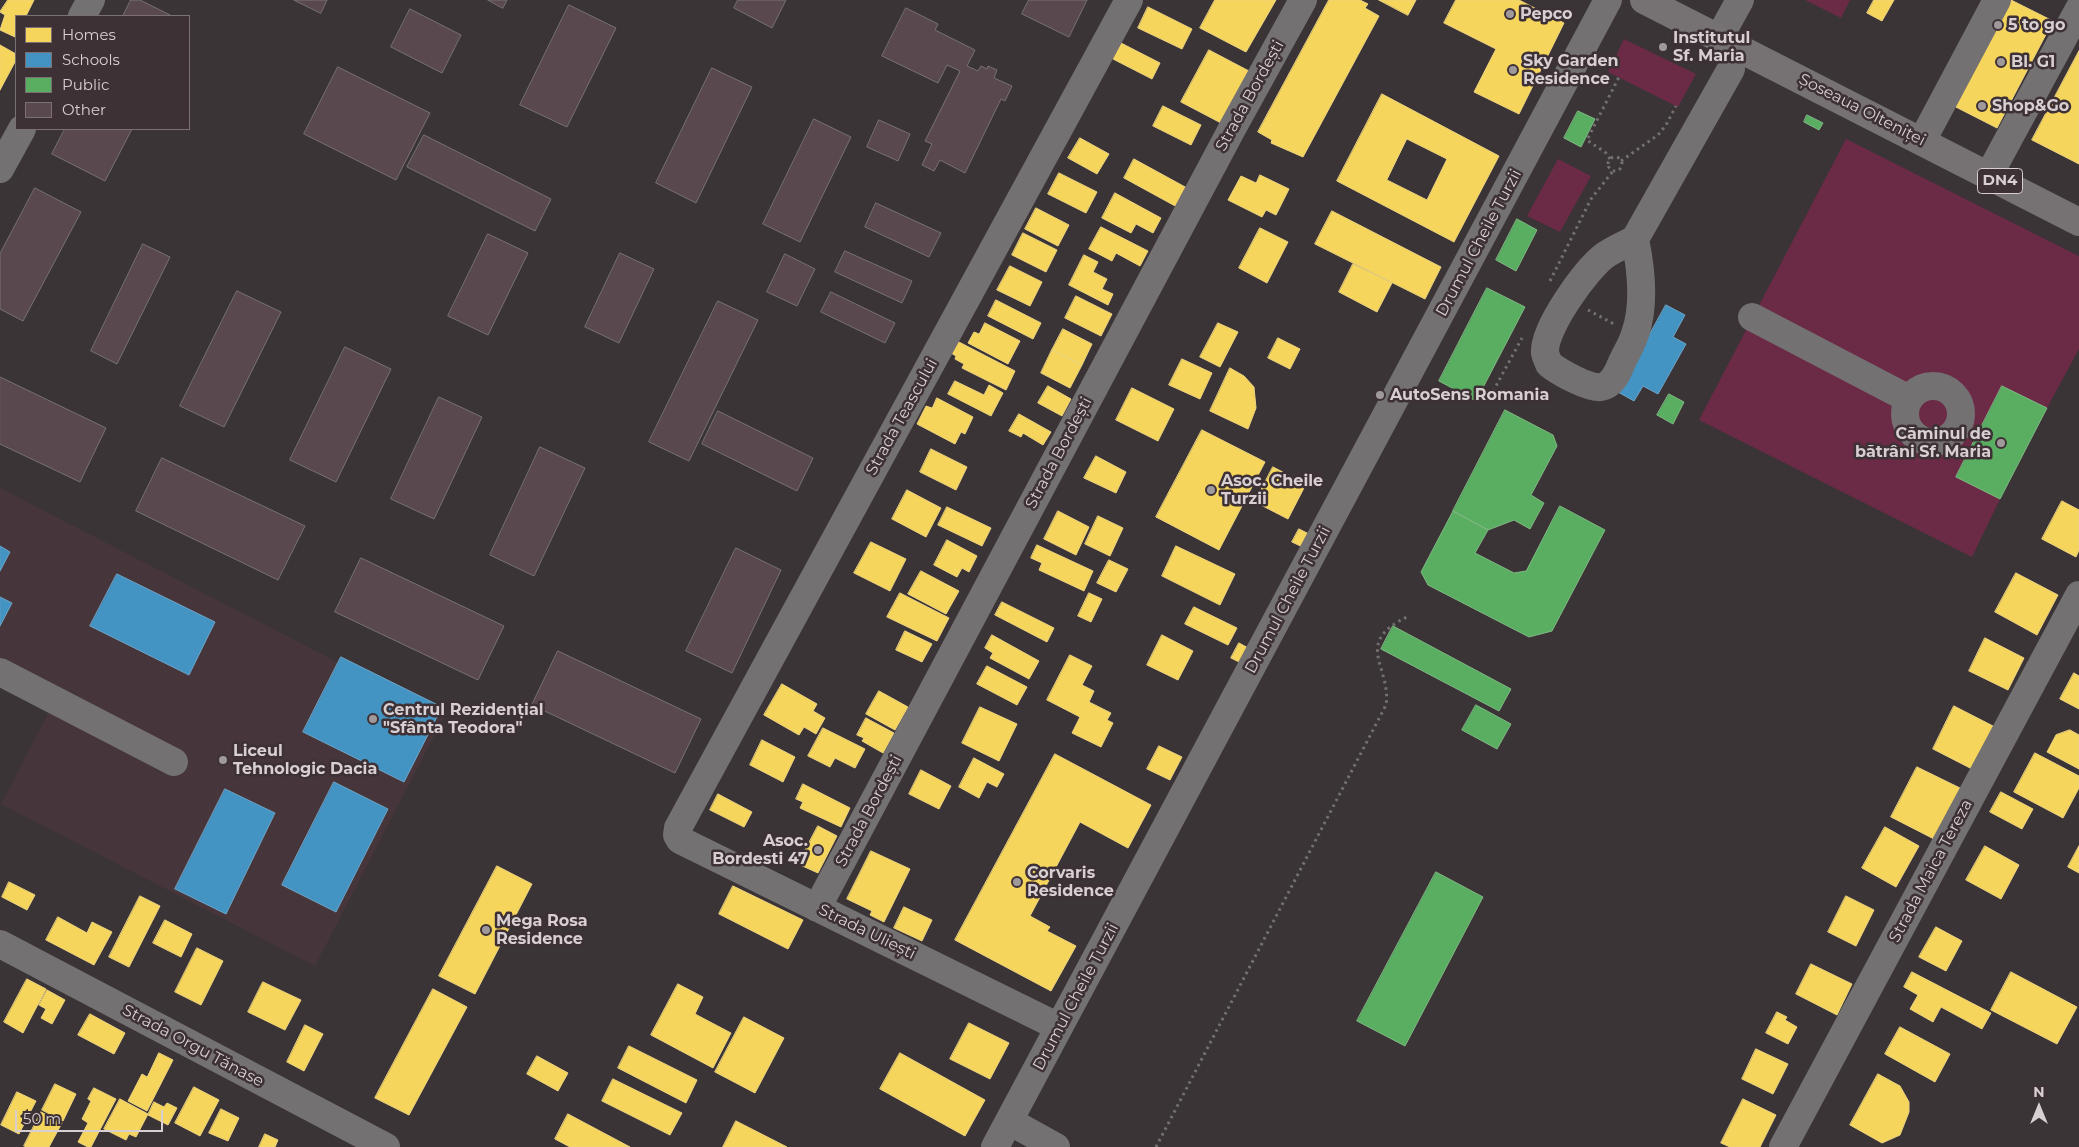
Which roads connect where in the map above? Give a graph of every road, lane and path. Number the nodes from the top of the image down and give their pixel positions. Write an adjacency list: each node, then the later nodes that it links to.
1 (91, 0): 9 (street)
2 (1129, 0): 33 (street, Strada Teascului)
3 (1303, 0): 34 (street, Strada Bordești)
4 (1608, 0): 36 (street, Drumul Cheile Turzii)
5 (1644, 0): 10 (main road, Șoseaua Olteniței / DN4)
6 (1740, 0): 10 (street)
7 (1997, 0): 15 (street)
8 (2079, 8): 20 (street)
9 (83, 15)
10 (1719, 38): 15 (main road, Șoseaua Olteniței / DN4)
11 (1731, 69): 22 (street)
12 (1619, 77): 16 (path)
13 (1676, 106): 17 (path)
14 (21, 130): 18 (street)
15 (1922, 141): 20 (main road, Șoseaua Olteniței / DN4)
16 (1610, 160): 17 (path); 19 (path)
17 (1621, 161): 19 (path)
18 (0, 170)
19 (1613, 171): 23 (path)
20 (1989, 175): 21 (main road, Șoseaua Olteniței / DN4)
21 (2079, 222)
22 (1635, 239): 23 (street); 26 (street)
23 (1568, 300): 26 (path); 26 (street)
24 (1752, 317): 28 (street)
25 (1526, 331): 27 (path)
26 (1635, 334)
27 (1490, 397)
28 (1908, 399)
29 (2079, 595): 42 (street, Strada Maica Tereza)
30 (1409, 616): 41 (path)
31 (0, 672): 32 (street)
32 (174, 762)
33 (677, 835): 34 (street, Strada Uliești)
34 (817, 908): 36 (street, Strada Uliești)
35 (0, 944): 38 (street, Strada Orgu Tănase)
36 (1059, 1027): 37 (street, Drumul Cheile Turzii)
37 (1009, 1121): 39 (street, Drumul Cheile Turzii); 40 (street)
38 (386, 1147)
39 (995, 1147)
40 (1056, 1147)
41 (1156, 1147)
42 (1783, 1147)

